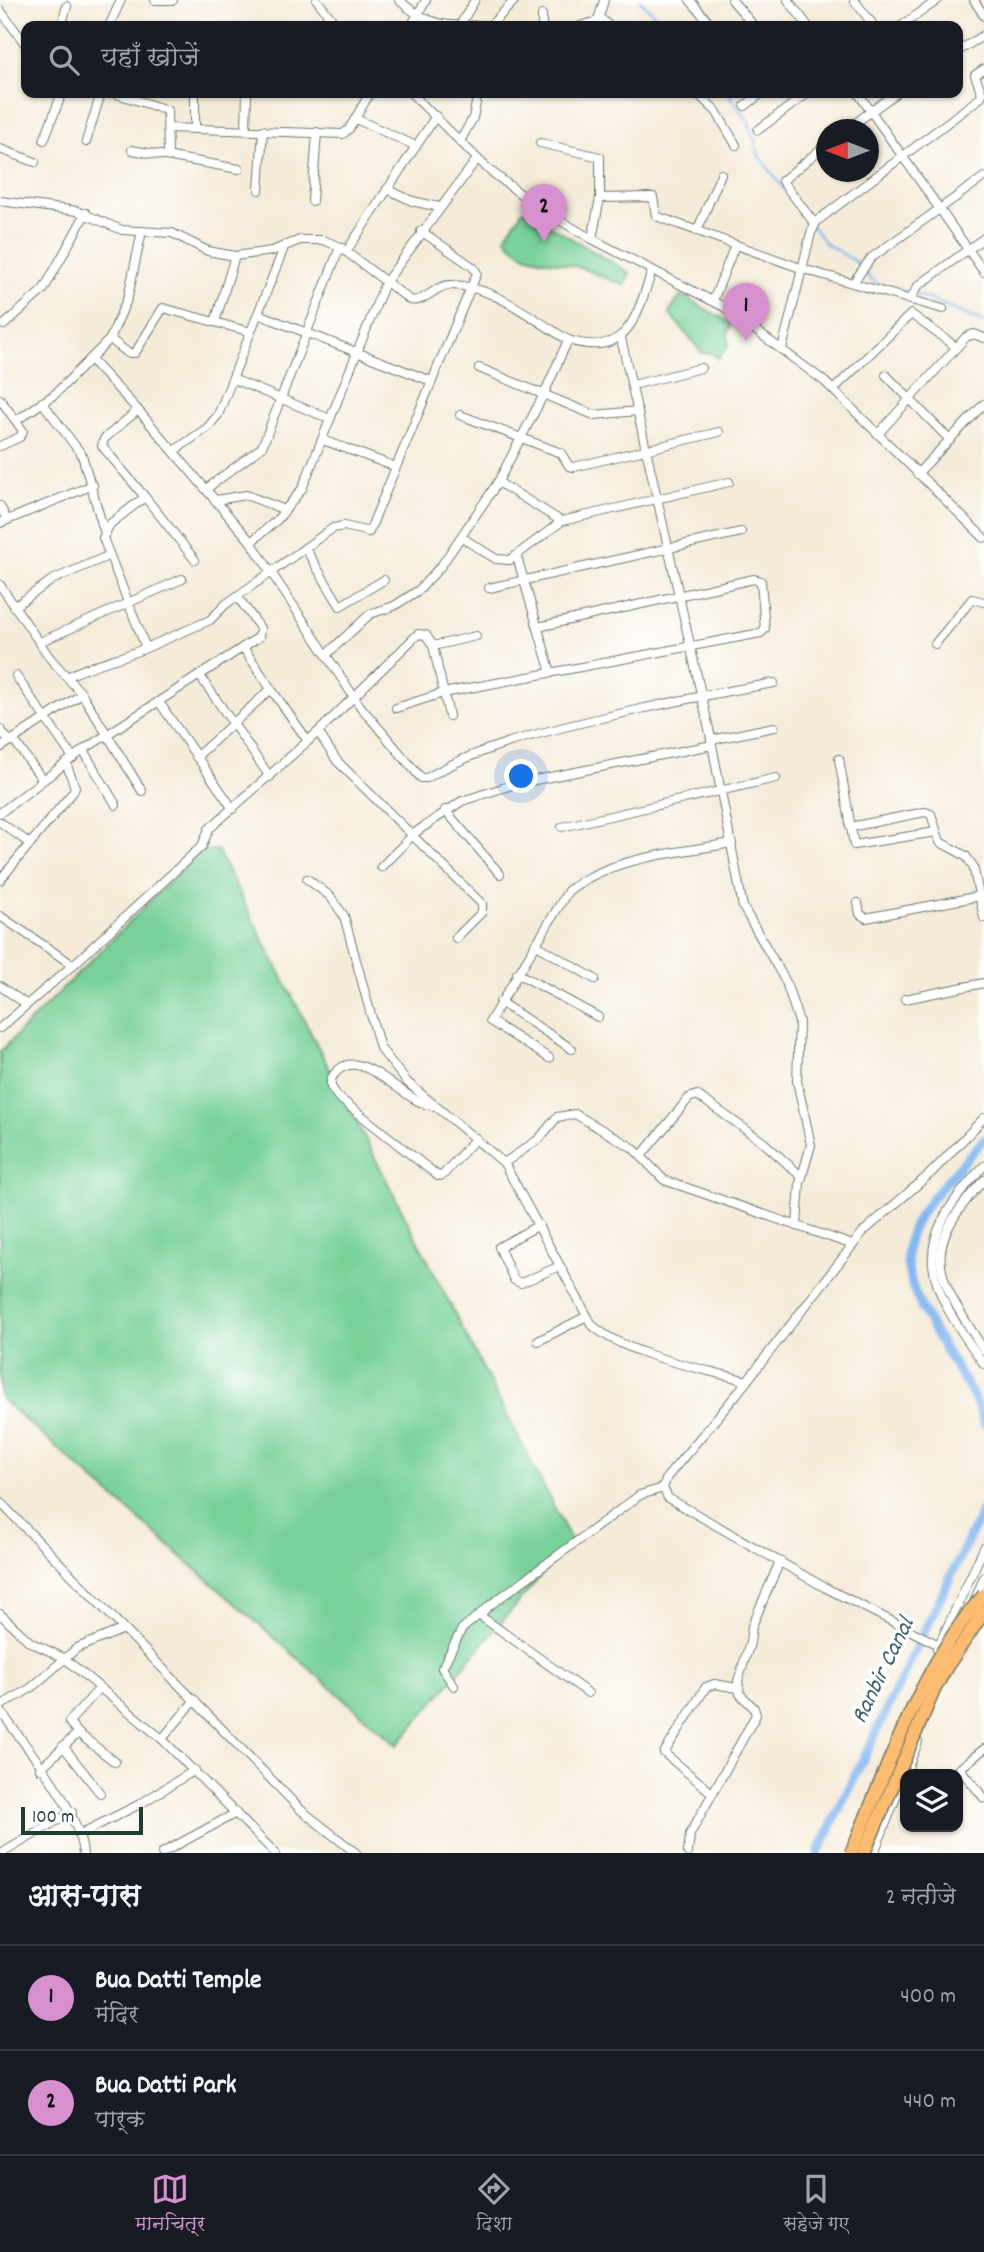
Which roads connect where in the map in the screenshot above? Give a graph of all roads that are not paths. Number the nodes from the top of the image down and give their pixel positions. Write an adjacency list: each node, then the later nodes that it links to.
1 (121, 0): 23 (street)
2 (155, 0): 3 (street)
3 (173, 0)
4 (317, 0): 24 (street)
5 (400, 0): 19 (street)
6 (426, 0): 19 (street)
7 (475, 0): 27 (street)
8 (515, 0): 28 (street)
9 (604, 0): 21 (street)
10 (690, 0): 31 (street)
11 (732, 0): 32 (street)
12 (788, 0): 33 (street)
13 (854, 0): 34 (street)
14 (938, 0): 35 (street)
15 (974, 0): 20 (street)
16 (67, 6): 22 (street)
17 (0, 12): 37 (street)
18 (542, 15): 29 (street)
19 (417, 16): 25 (street); 26 (street)
20 (984, 16)
21 (601, 20): 30 (street)
22 (62, 21)
23 (111, 21)
24 (333, 21)
25 (414, 21)
26 (431, 21)
27 (463, 21)
28 (495, 21)
29 (542, 21)
30 (598, 21)
31 (708, 21)
32 (750, 21)
33 (804, 21)
34 (870, 21)
35 (908, 21)
36 (984, 35): 38 (street)
37 (21, 39)
38 (963, 48)
39 (984, 69): 74 (street)
40 (60, 98): 64 (street)
41 (99, 98): 66 (street)
42 (130, 98): 58 (street)
43 (195, 98): 59 (street)
44 (247, 98): 60 (street)
45 (367, 98): 56 (street)
46 (416, 98): 55 (street)
47 (477, 98): 65 (street)
48 (702, 98): 68 (street)
49 (756, 98): 53 (street)
50 (801, 98): 62 (street)
51 (862, 98): 54 (street)
52 (889, 98): 54 (street)
53 (745, 107)
54 (871, 110): 57 (street); 74 (street)
55 (436, 117): 65 (street); 69 (street)
56 (356, 119): 63 (street); 69 (street)
57 (860, 119)
58 (168, 128): 59 (street); 73 (street)
59 (195, 128): 60 (street)
60 (246, 129): 61 (street)
61 (263, 130): 63 (street); 81 (street)
62 (758, 130)
63 (317, 132): 84 (street)
64 (44, 140)
65 (460, 141): 75 (street)
66 (86, 142)
67 (540, 144): 82 (street)
68 (736, 145)
69 (416, 146): 80 (street)
70 (0, 149): 76 (street)
71 (132, 150): 73 (street)
72 (816, 153): 88 (street)
73 (168, 155): 77 (street)
74 (902, 157): 86 (street); 88 (street)
75 (477, 159): 85 (street); 93 (street)
76 (35, 162)
77 (239, 169)
78 (721, 174): 91 (street)
79 (984, 177): 86 (street)
80 (387, 189): 85 (street); 96 (street)
81 (259, 190)
82 (600, 198): 91 (street); 93 (street)
83 (0, 201): 87 (street)
84 (312, 201)
85 (439, 207): 90 (street)
86 (939, 210): 97 (street); 103 (street)
87 (86, 213): 89 (street); 110 (street)
88 (813, 227): 99 (street)
89 (142, 231): 98 (street); 113 (street)
90 (421, 231): 102 (street); 104 (street)
91 (697, 231): 95 (street)
92 (984, 238): 97 (street)
93 (592, 239): 100 (street)
94 (285, 245): 96 (street); 98 (street); 108 (street)
95 (735, 245): 99 (street); 106 (street)
96 (343, 249): 102 (street); 111 (street)
97 (968, 250): 101 (street); 105 (street)
98 (235, 256): 109 (street)
99 (803, 269): 103 (street); 118 (street)
100 (652, 271): 106 (street); 114 (street)
101 (984, 272)
102 (385, 282): 104 (street); 119 (street)
103 (853, 283): 105 (street)
104 (473, 285): 116 (street); 125 (street)
105 (912, 296): 107 (street)
106 (713, 301): 118 (street)
107 (943, 309)
108 (258, 314): 111 (street); 112 (street)
109 (215, 322): 112 (street); 113 (street)
110 (4, 325)
111 (308, 331): 119 (street); 129 (street)
112 (251, 332): 124 (street)
113 (110, 338): 120 (street)
114 (621, 338): 116 (street); 126 (street)
115 (984, 338): 117 (street)
116 (568, 340): 128 (street)
117 (956, 347): 127 (street); 131 (street)
118 (782, 349): 127 (street)
119 (358, 350): 125 (street); 138 (street)
120 (91, 360): 132 (street); 134 (street)
121 (479, 368): 128 (street)
122 (701, 368): 126 (street)
123 (886, 375): 131 (street)
124 (233, 379): 129 (street); 148 (street)
125 (431, 381): 149 (street)
126 (632, 385): 135 (street)
127 (834, 389): 142 (street)
128 (544, 394): 135 (street); 143 (street)
129 (281, 398): 138 (street); 154 (street)
130 (0, 399): 140 (street)
131 (910, 399): 142 (street); 145 (street)
132 (42, 402): 140 (street); 153 (street)
133 (984, 404): 136 (street)
134 (138, 410): 148 (street); 155 (street)
135 (638, 411): 147 (street)
136 (976, 412): 139 (street); 145 (street)
137 (460, 415): 143 (street)
138 (330, 419): 144 (street)
139 (984, 420)
140 (17, 421): 146 (street)
141 (719, 432): 147 (street)
142 (878, 434): 150 (street)
143 (521, 439): 147 (street); 151 (street)
144 (323, 440): 149 (street); 159 (street)
145 (950, 440): 150 (street)
146 (0, 446)
147 (647, 449): 156 (street)
148 (174, 451): 154 (street)
149 (396, 467): 168 (street)
150 (917, 474): 165 (street)
151 (498, 482): 160 (street); 164 (street)
152 (729, 482): 156 (street)
153 (93, 485): 161 (street); 162 (street)
154 (206, 489): 157 (street)
155 (145, 497): 162 (street); 171 (street)
156 (658, 498): 160 (street); 167 (street)
157 (216, 500): 159 (street); 166 (street)
158 (0, 506): 161 (street)
159 (285, 510): 166 (street)
160 (561, 521): 170 (street)
161 (3, 522)
162 (104, 531): 169 (street)
163 (741, 533): 167 (street)
164 (461, 537): 170 (street); 191 (street)
165 (984, 538)
166 (251, 542): 172 (street)
167 (668, 547): 174 (street); 179 (street)
168 (305, 548): 172 (street); 175 (street)
169 (108, 555): 180 (street); 182 (street)
170 (517, 557): 174 (street)
171 (195, 560)
172 (270, 572): 178 (street); 191 (street)
173 (182, 579): 180 (street)
174 (525, 579): 177 (street); 183 (street)
175 (384, 580)
176 (0, 585): 182 (street)
177 (489, 588)
178 (237, 596): 187 (street); 190 (street)
179 (679, 596): 183 (street); 189 (street); 189 (street)
180 (127, 601): 185 (street); 190 (street)
181 (984, 602): 186 (street)
182 (14, 607): 185 (street)
183 (538, 627): 192 (street)
184 (476, 636): 188 (street)
185 (40, 642): 194 (street)
186 (935, 643)
187 (243, 646): 195 (street); 197 (street)
188 (432, 646): 198 (street); 201 (street)
189 (689, 646): 192 (street); 200 (street)
190 (146, 648): 194 (street)
191 (327, 654): 201 (street)
192 (551, 673): 198 (street)
193 (16, 676): 204 (street)
194 (69, 676): 199 (street)
195 (200, 676): 202 (street); 206 (street)
196 (774, 683): 200 (street)
197 (271, 690): 206 (street); 212 (street)
198 (443, 693): 203 (street); 205 (street)
199 (82, 694): 204 (street); 210 (street)
200 (701, 695): 201 (street); 213 (street)
201 (354, 696): 209 (street)
202 (159, 702): 210 (street); 216 (street)
203 (396, 708)
204 (45, 716): 211 (street); 218 (street)
205 (449, 716)
206 (235, 724): 216 (street); 219 (street)
207 (774, 727): 213 (street)
208 (0, 729): 211 (street)
209 (318, 732): 212 (street); 232 (street)
210 (107, 734): 215 (street); 222 (street)
211 (11, 740): 214 (street); 221 (street)
212 (308, 741): 219 (street)
213 (711, 742): 223 (street); 226 (street)
214 (0, 748)
215 (83, 750): 218 (street); 224 (street)
216 (196, 757): 225 (street)
217 (839, 759): 230 (street)
218 (70, 760): 221 (street); 233 (street)
219 (270, 777): 225 (street)
220 (776, 778): 223 (street)
221 (42, 779): 227 (street)
222 (142, 791)
223 (722, 791): 229 (street); 234 (street)
224 (116, 805)
225 (233, 809): 245 (street)
226 (445, 810): 232 (street); 236 (street)
227 (0, 813)
228 (0, 822): 233 (street)
229 (562, 827)
230 (850, 827): 231 (street); 231 (street)
231 (936, 832): 239 (street)
232 (414, 834): 235 (street); 243 (street)
233 (29, 843): 238 (street)
234 (732, 843): 244 (street); 263 (street)
235 (381, 867)
236 (500, 874)
237 (307, 879): 257 (street)
238 (0, 880)
239 (979, 896): 240 (street); 242 (street)
240 (858, 903)
241 (0, 916): 245 (street)
242 (984, 918)
243 (456, 938)
244 (535, 944): 246 (street); 247 (street)
245 (73, 965): 252 (street)
246 (517, 973): 251 (street); 253 (street)
247 (594, 979)
248 (984, 983): 250 (street)
249 (0, 986): 252 (street)
250 (905, 999)
251 (500, 1002): 255 (street); 256 (street)
252 (26, 1004): 254 (street)
253 (598, 1017)
254 (0, 1028)
255 (572, 1049)
256 (548, 1058)
257 (434, 1106): 259 (street); 259 (street)
258 (984, 1118): 267 (street)
259 (476, 1138): 261 (street)
260 (641, 1156): 261 (street); 263 (street); 266 (street)
261 (504, 1163): 265 (street)
262 (984, 1166): 272 (street)
263 (802, 1177): 266 (street)
264 (984, 1180): 271 (street)
265 (539, 1225): 268 (street); 268 (street)
266 (797, 1226): 267 (street)
267 (853, 1245): 273 (street)
268 (560, 1266): 269 (street)
269 (587, 1316): 270 (street); 273 (street)
270 (538, 1341)
271 (984, 1350)
272 (984, 1364)
273 (747, 1381): 274 (street)
274 (663, 1488): 277 (street); 283 (street)
275 (0, 1502): 284 (street)
276 (984, 1548): 279 (street)
277 (780, 1561): 285 (street); 288 (street)
278 (984, 1575): 279 (street); 300 (street)
279 (970, 1581): 285 (street)
280 (984, 1595): 319 (highway, bridge)
281 (984, 1612): 320 (highway, bridge)
282 (0, 1614): 286 (street)
283 (479, 1615): 287 (street); 290 (street)
284 (124, 1629): 286 (street); 291 (street)
285 (939, 1644): 298 (street)
286 (64, 1658): 289 (street); 292 (street)
287 (454, 1686)
288 (738, 1688): 307 (street); 307 (street)
289 (99, 1689): 293 (street); 294 (street)
290 (588, 1693)
291 (195, 1700): 294 (street); 316 (street)
292 (0, 1708): 299 (street)
293 (78, 1733): 295 (street); 297 (street)
294 (162, 1739): 302 (street)
295 (63, 1746): 299 (street); 306 (street)
296 (984, 1749): 301 (street)
297 (115, 1762)
298 (885, 1763): 303 (street); 318 (street)
299 (40, 1769): 309 (street)
300 (908, 1769)
301 (960, 1769)
302 (195, 1770): 310 (street); 311 (street)
303 (900, 1773)
304 (963, 1778): 308 (street)
305 (900, 1788): 321 (street)
306 (100, 1793)
307 (712, 1794): 317 (street)
308 (984, 1798)
309 (72, 1812): 311 (street); 312 (street)
310 (236, 1813): 314 (street); 315 (street)
311 (80, 1834): 313 (street)
312 (5, 1852)
313 (83, 1853)
314 (162, 1853)
315 (274, 1853)
316 (356, 1853)
317 (688, 1853)
318 (845, 1853)
319 (851, 1853)
320 (864, 1853)
321 (874, 1853)

